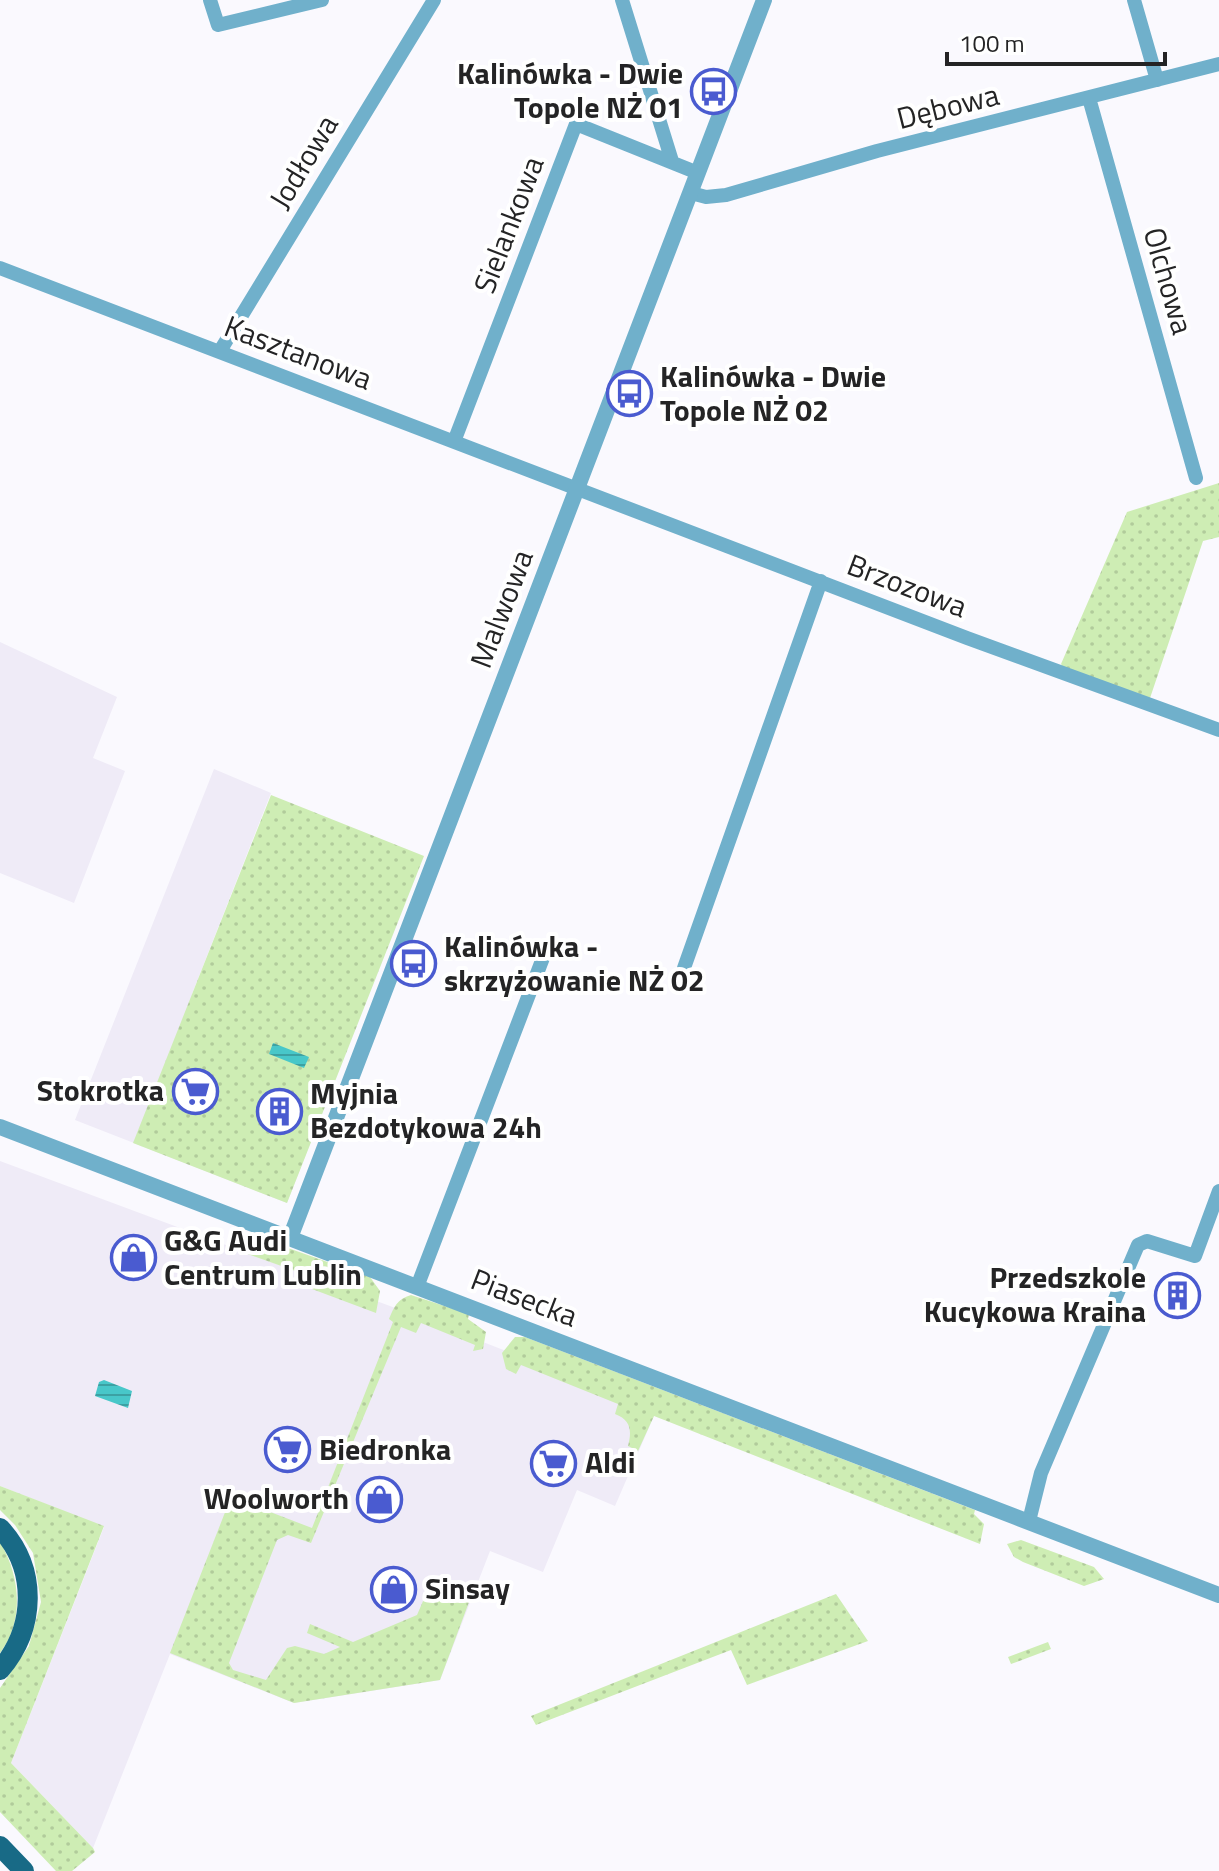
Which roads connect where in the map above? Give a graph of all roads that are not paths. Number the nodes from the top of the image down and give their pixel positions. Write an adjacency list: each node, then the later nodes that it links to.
1 (210, 0): 2 (street)
2 (322, 0)
3 (434, 0): 14 (street, Jodłowa)
4 (622, 0): 10 (street)
5 (764, 0): 11 (street, Malwowa)
6 (1134, 0): 8 (street)
7 (1219, 64): 8 (street, Dębowa)
8 (1157, 80): 9 (street, Dębowa)
9 (1089, 98): 12 (street, Dębowa); 16 (street, Olchowa)
10 (672, 161): 11 (street); 15 (street, Sielankowa)
11 (698, 173): 12 (street, Malwowa)
12 (691, 193): 17 (street, Malwowa)
13 (0, 268): 14 (street, Kasztanowa)
14 (220, 351): 15 (street, Kasztanowa)
15 (455, 439): 17 (street, Kasztanowa)
16 (1196, 478)
17 (578, 487): 18 (street, Brzozowa); 24 (street, Malwowa)
18 (821, 581): 19 (street, Brzozowa); 21 (street)
19 (1219, 730)
20 (546, 950): 25 (street)
21 (684, 968)
22 (0, 1127): 24 (street, Piasecka)
23 (1219, 1191): 26 (street)
24 (290, 1238): 25 (street, Piasecka)
25 (417, 1287): 26 (street, Piasecka)
26 (1029, 1521): 28 (street, Piasecka)
27 (0, 1528): 29 (main road)
28 (1219, 1595)
29 (0, 1670)
30 (0, 1846): 31 (main road)
31 (24, 1871)

